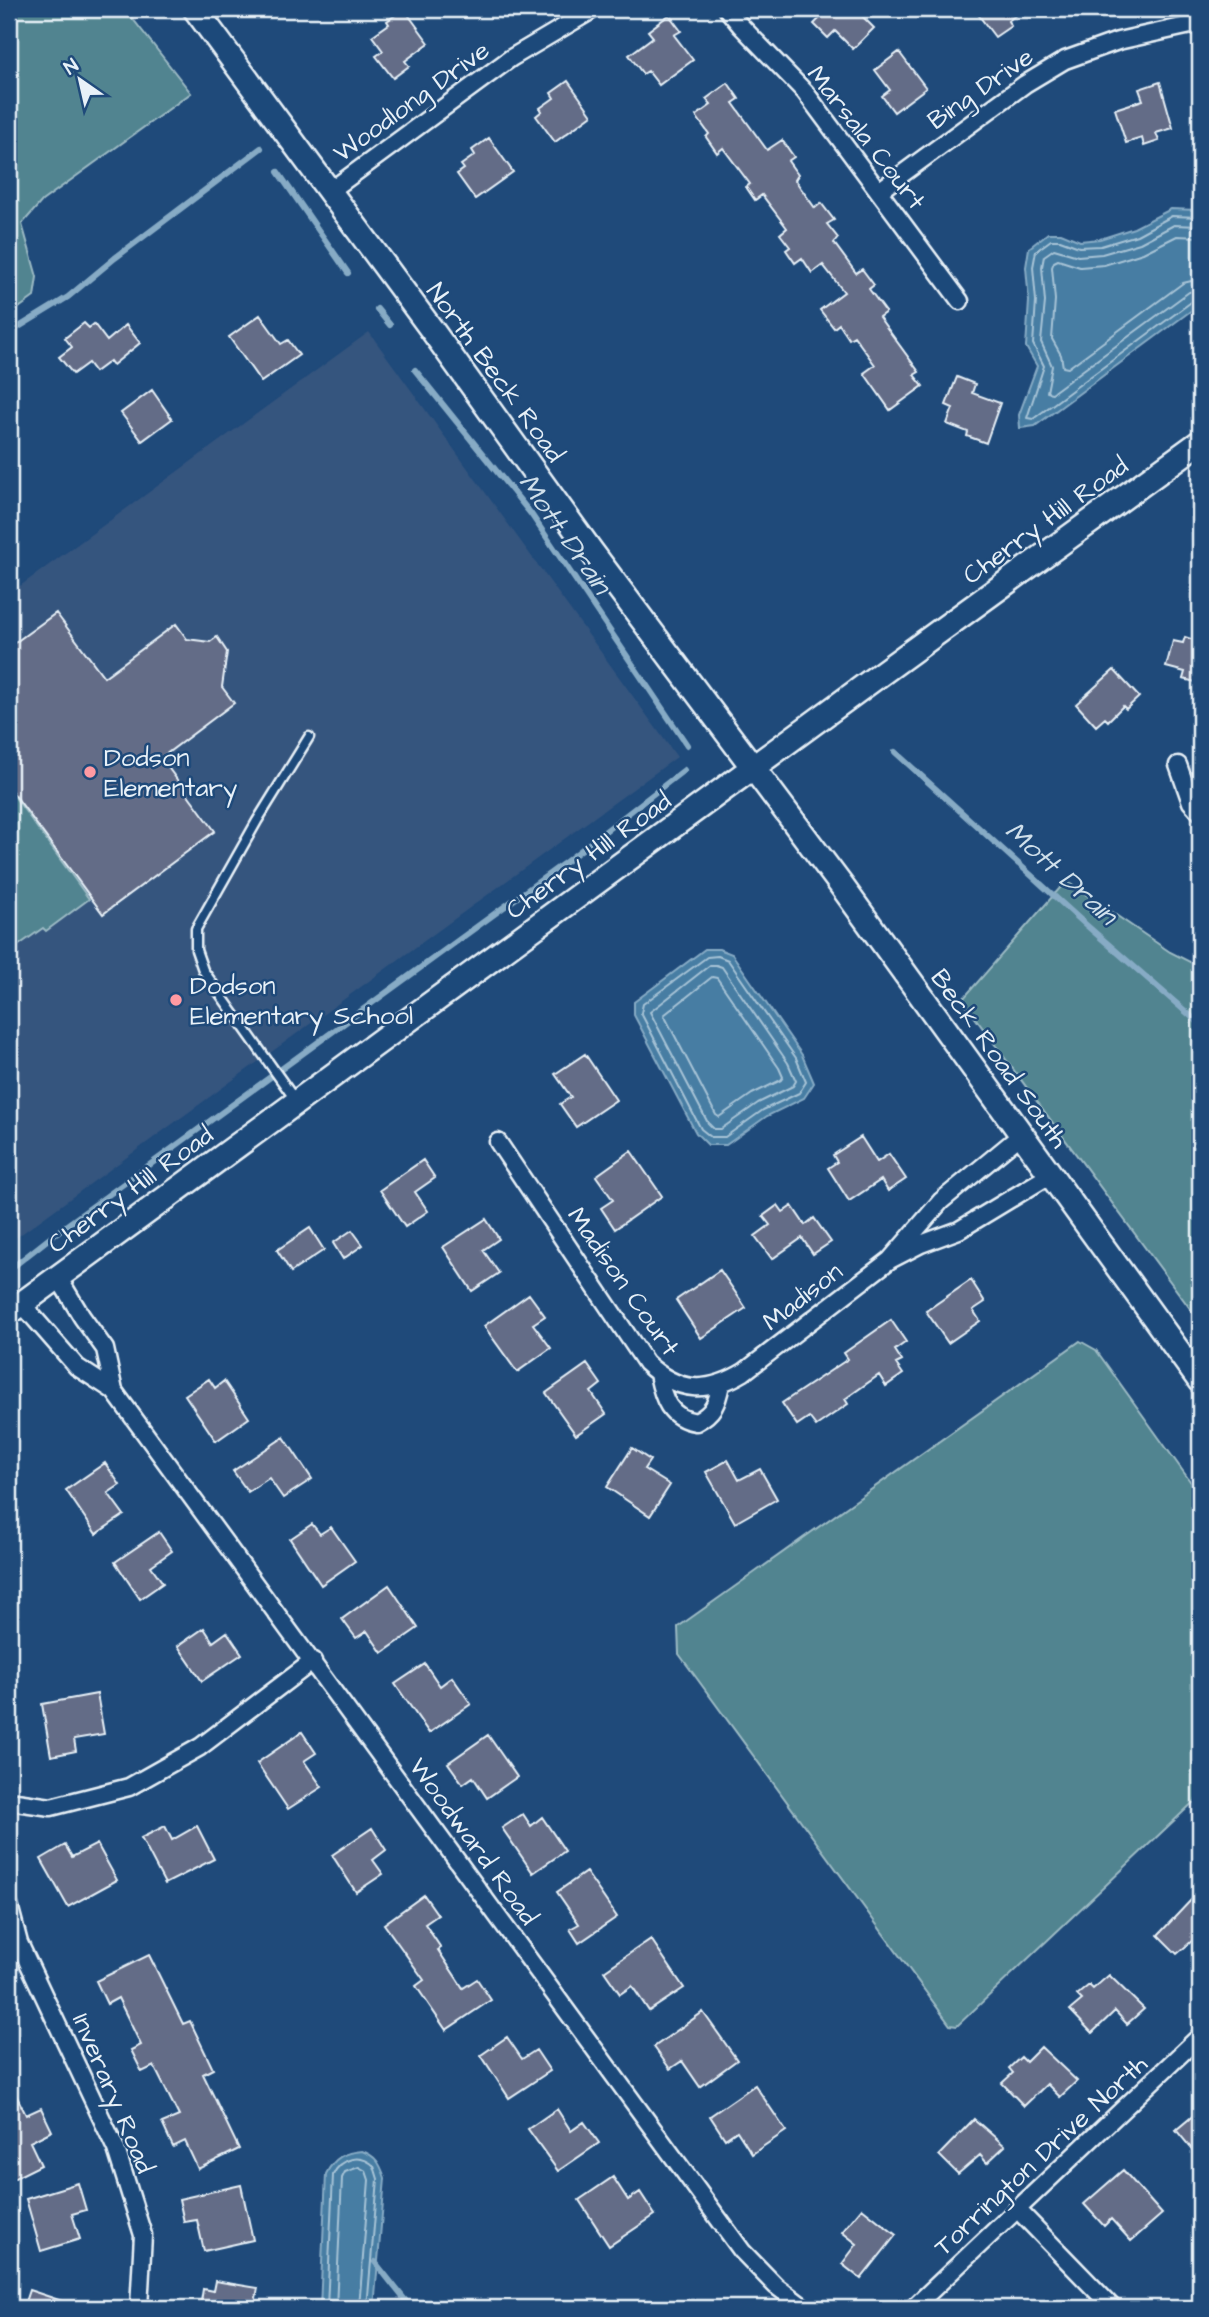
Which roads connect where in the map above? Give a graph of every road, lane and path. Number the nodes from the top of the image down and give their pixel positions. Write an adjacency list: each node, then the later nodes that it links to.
1 (195, 9): 5 (main road, North Beck Road)
2 (594, 9): 5 (street, Woodlong Drive)
3 (727, 9): 6 (street, Marsala Court)
4 (1200, 23): 6 (street, Bing Drive)
5 (330, 191): 11 (main road, North Beck Road)
6 (879, 191): 7 (street, Marsala Court)
7 (960, 301)
8 (1200, 442): 11 (main road, Cherry Hill Road)
9 (309, 737): 13 (lane)
10 (1178, 765): 12 (street)
11 (753, 767): 13 (main road, Cherry Hill Road); 14 (main road, Beck Road South)
12 (1200, 811)
13 (296, 1101): 18 (main road, Cherry Hill Road)
14 (1021, 1135): 16 (main road, Beck Road South); 17 (street, Madison)
15 (498, 1142): 21 (street, Madison Court)
16 (1050, 1175): 17 (street, Madison); 22 (main road, Beck Road South)
17 (890, 1259): 20 (street, Madison)
18 (58, 1277): 19 (main road, Cherry Hill Road); 24 (street, Woodward Road)
19 (15, 1308): 24 (street, Woodward Road)
20 (744, 1372): 23 (street, Madison Court)
21 (658, 1374): 23 (street, Madison Court); 23 (street)
22 (1200, 1381)
23 (720, 1384)
24 (114, 1391): 25 (street, Woodward Road)
25 (313, 1661): 26 (street); 31 (street, Woodward Road)
26 (9, 1801)
27 (9, 1905): 30 (street, Inverary Road)
28 (1200, 2036): 29 (street, Torrington Drive North)
29 (1018, 2210): 32 (street, Torrington Drive North); 33 (street)
30 (139, 2308)
31 (804, 2308)
32 (913, 2308)
33 (1112, 2308)

